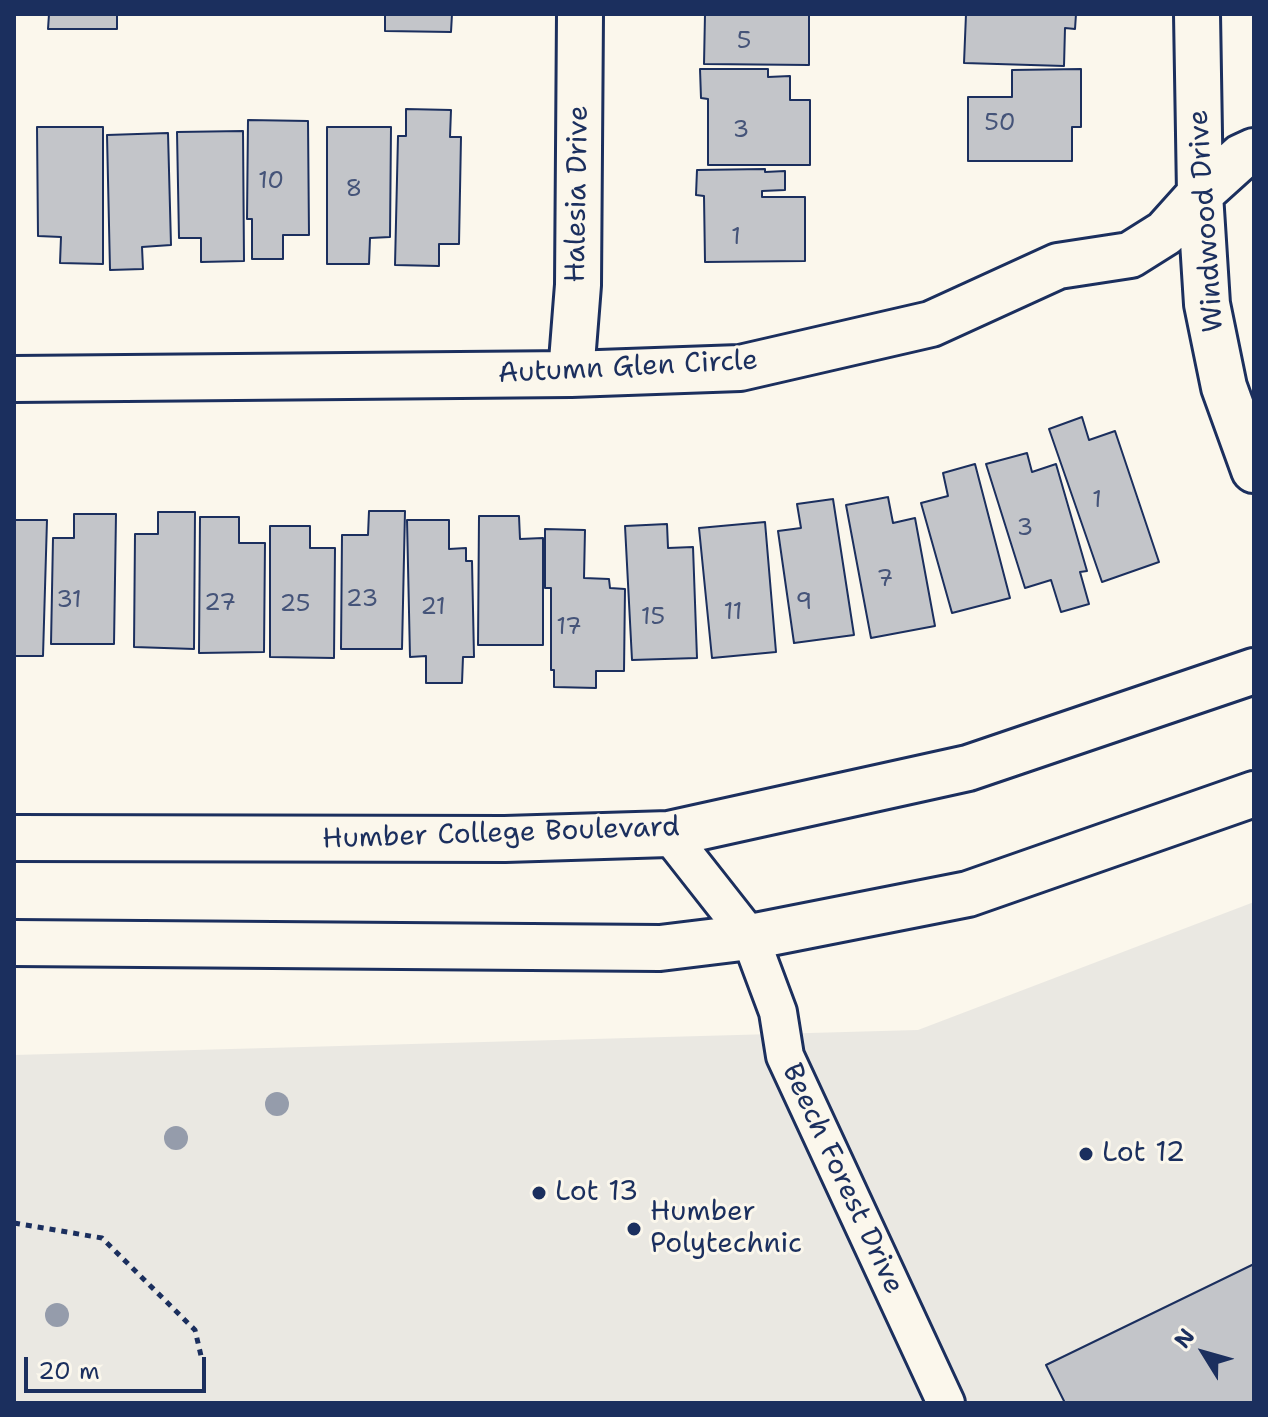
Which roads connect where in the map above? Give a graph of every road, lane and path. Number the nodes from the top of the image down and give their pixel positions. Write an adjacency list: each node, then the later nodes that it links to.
1 (580, 14): 5 (street, Halesia Drive)
2 (1197, 14): 4 (street, Windwood Drive)
3 (1254, 151): 4 (street, Autumn Glen Circle)
4 (1200, 194): 5 (street, Autumn Glen Circle); 7 (street, Windwood Drive)
5 (571, 374): 6 (street, Autumn Glen Circle)
6 (14, 379)
7 (1254, 470)
8 (1254, 671): 10 (street, Humber College Boulevard)
9 (1254, 794): 12 (street)
10 (669, 834): 11 (street, Humber College Boulevard); 12 (lane, Beech Forest Drive)
11 (14, 838)
12 (750, 937): 13 (street); 16 (lane, Beech Forest Drive)
13 (14, 943)
14 (14, 1223): 15 (path)
15 (202, 1360)
16 (946, 1403)

